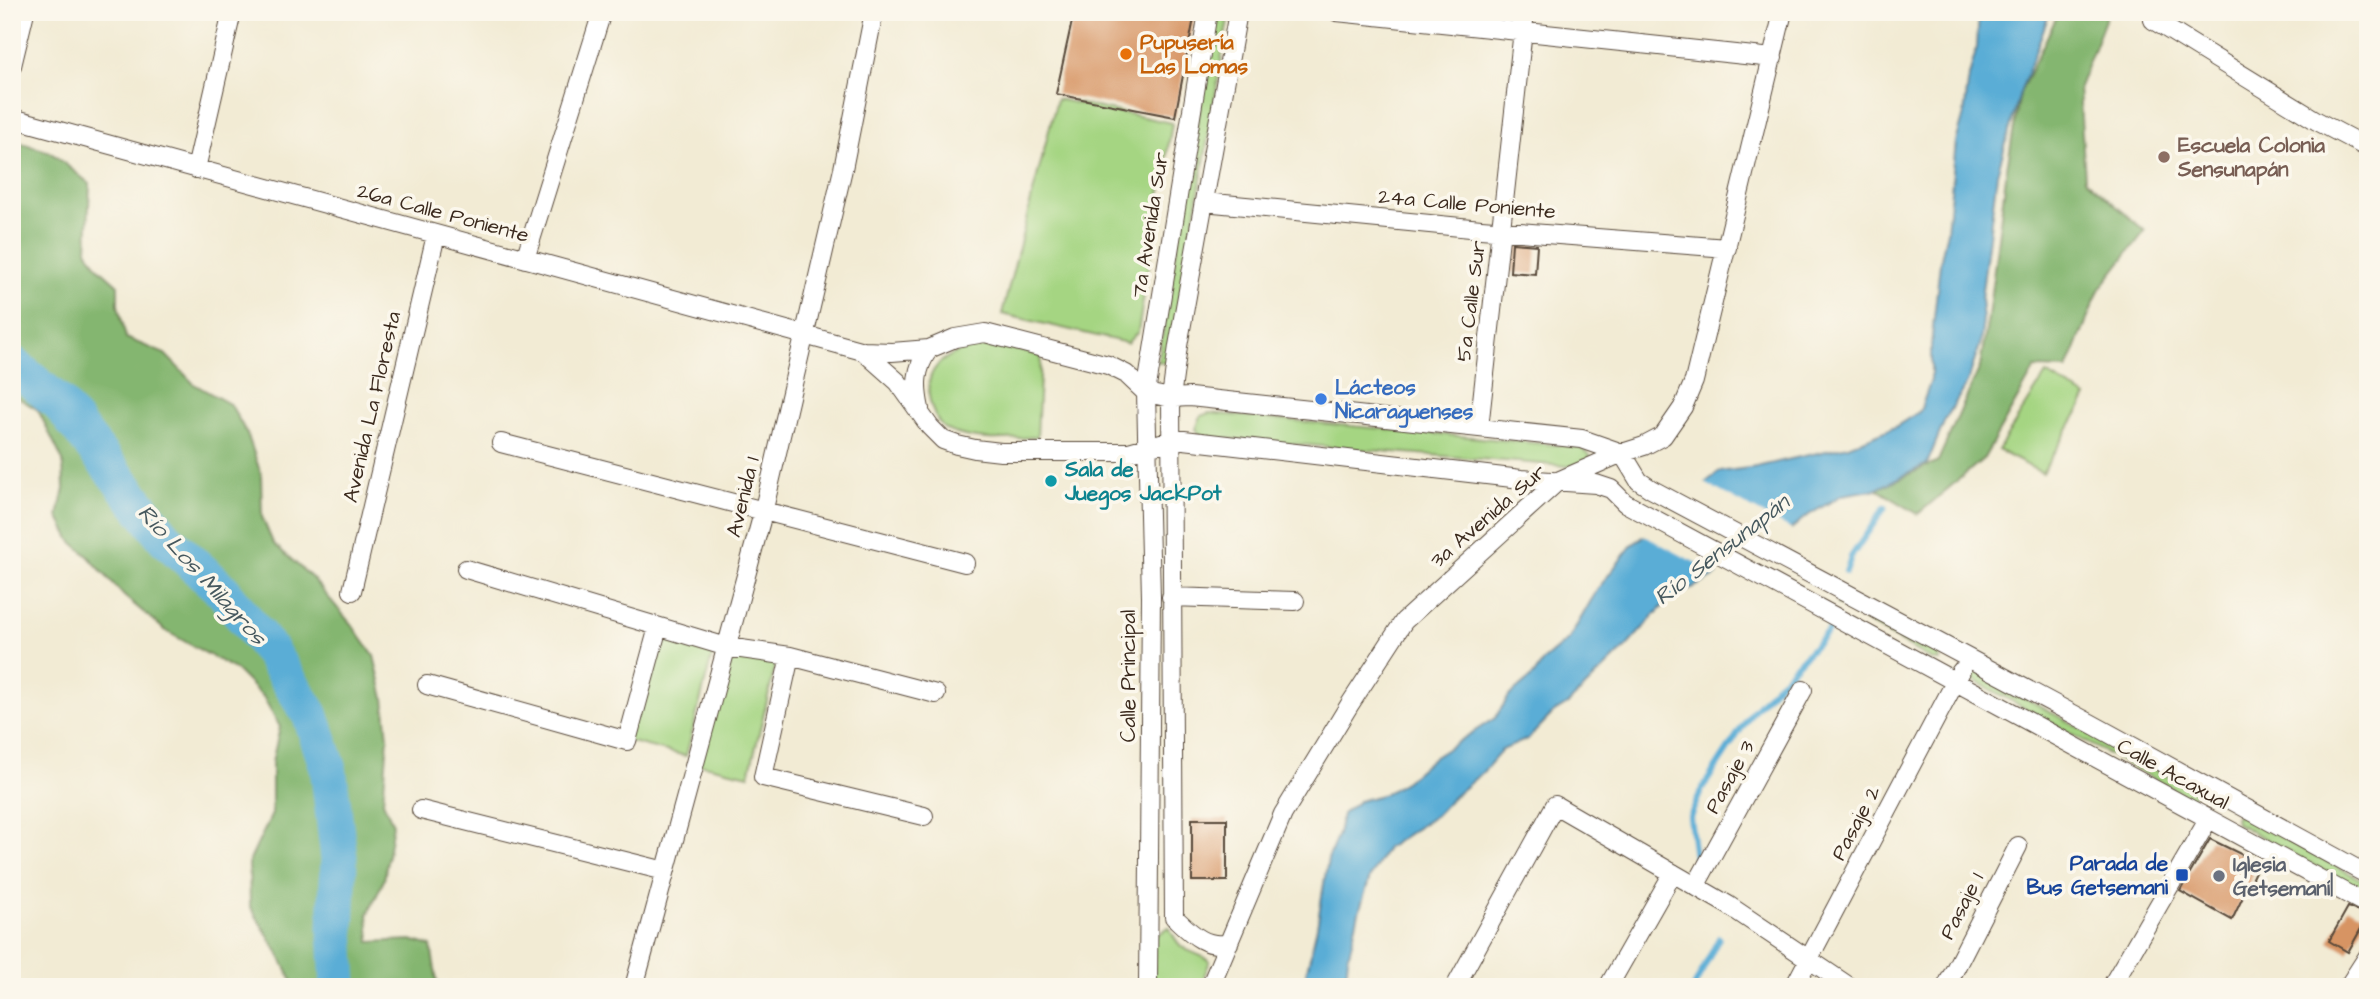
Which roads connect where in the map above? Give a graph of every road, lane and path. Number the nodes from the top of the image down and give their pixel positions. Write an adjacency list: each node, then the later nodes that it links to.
1 (25, 12): 13 (street)
2 (232, 12): 16 (street)
3 (602, 12): 21 (street)
4 (874, 12): 22 (street, Avenida 1)
5 (1208, 12): 25 (street, 7a Avenida Sur)
6 (1238, 12): 17 (street)
7 (1337, 12): 11 (street)
8 (1525, 12): 11 (street, 5a Calle Sur)
9 (1783, 12): 12 (street, 3a Avenida Sur)
10 (2153, 20): 15 (street)
11 (1524, 33): 12 (street); 18 (street, 5a Calle Sur)
12 (1773, 58): 20 (street, 3a Avenida Sur)
13 (12, 66)
14 (12, 118): 16 (street, 26a Calle Poniente)
15 (2368, 148)
16 (196, 169): 19 (street, 26a Calle Poniente)
17 (1204, 202): 18 (street, 24a Calle Poniente); 26 (street)
18 (1502, 231): 20 (street, 24a Calle Poniente); 28 (street, 5a Calle Sur)
19 (436, 235): 21 (street, 26a Calle Poniente); 37 (street, Avenida La Floresta)
20 (1727, 248): 32 (street, 3a Avenida Sur)
21 (525, 258): 22 (street, 26a Calle Poniente)
22 (804, 334): 24 (street, 26a Calle Poniente); 34 (street, Avenida 1)
23 (929, 349): 24 (street, 26a Calle Poniente); 25 (street, 26a Calle Poniente); 27 (street)
24 (863, 351): 27 (street, 26a Calle Poniente)
25 (1146, 393): 26 (street, 26a Calle Poniente); 31 (street, 7a Avenida Sur)
26 (1171, 398): 28 (street, 26a Calle Poniente); 29 (street)
27 (921, 415): 31 (street, 26a Calle Poniente)
28 (1479, 428): 32 (street, 26a Calle Poniente)
29 (1172, 440): 31 (street); 33 (street); 38 (street, Calle Principal)
30 (501, 443): 34 (street)
31 (1148, 446): 60 (street, Calle Principal)
32 (1622, 453): 33 (street, 3a Avenida Sur); 43 (street, Calle Acaxual)
33 (1558, 481): 44 (street, Calle Acaxual); 61 (street, 3a Avenida Sur)
34 (763, 513): 35 (street); 41 (street, Avenida 1)
35 (965, 563)
36 (466, 569): 40 (street)
37 (352, 590)
38 (1171, 597): 39 (street); 59 (street, Calle Principal)
39 (1294, 601)
40 (658, 627): 41 (street); 45 (street)
41 (727, 647): 42 (street); 54 (street, Avenida 1)
42 (790, 656): 47 (street); 51 (street)
43 (1966, 658): 44 (street); 48 (street, Calle Acaxual)
44 (1957, 681): 52 (street, Calle Acaxual); 63 (street, Pasaje 2)
45 (428, 685)
46 (1803, 690): 57 (street, Pasaje 3)
47 (936, 694)
48 (2209, 787): 49 (street, Calle Acaxual); 52 (street)
49 (2237, 803): 52 (street); 56 (street, Calle Acaxual)
50 (421, 810): 54 (street)
51 (924, 816)
52 (2208, 820): 58 (street, Calle Acaxual); 72 (street)
53 (2018, 846): 71 (street, Pasaje 1)
54 (665, 871): 64 (street, Avenida 1)
55 (1673, 873): 57 (street); 67 (street); 68 (street)
56 (2368, 875)
57 (1696, 885): 63 (street)
58 (2368, 905)
59 (1174, 917): 60 (street); 61 (street)
60 (1147, 932): 65 (street, Calle Principal)
61 (1229, 943): 66 (street, 3a Avenida Sur)
62 (2368, 956): 73 (street)
63 (1810, 960): 69 (street, Pasaje 2); 70 (street)
64 (634, 987)
65 (1148, 987)
66 (1210, 987)
67 (1455, 987)
68 (1608, 987)
69 (1794, 987)
70 (1850, 987)
71 (1946, 987)
72 (2111, 987)
73 (2348, 987)

